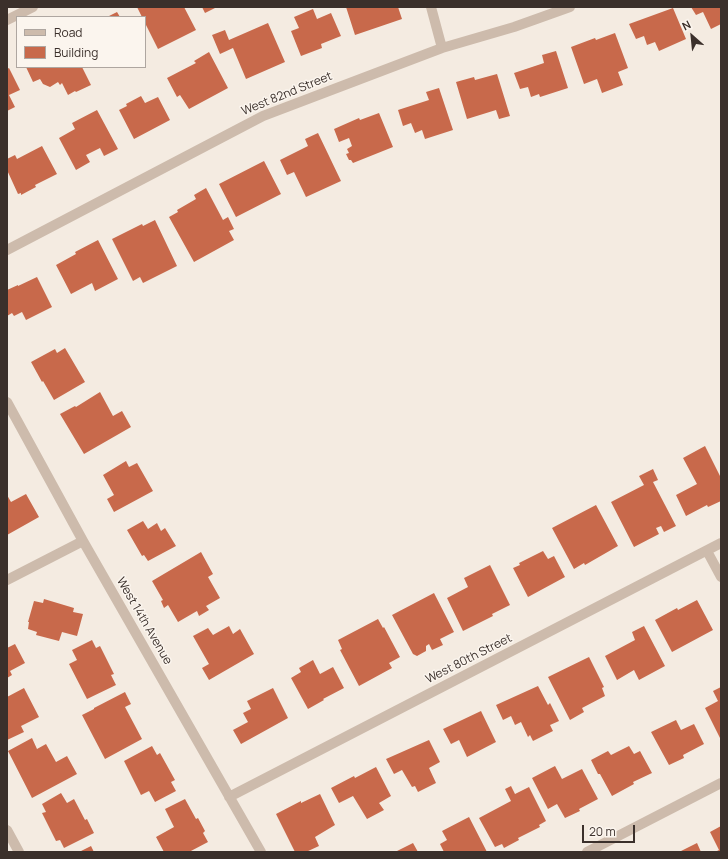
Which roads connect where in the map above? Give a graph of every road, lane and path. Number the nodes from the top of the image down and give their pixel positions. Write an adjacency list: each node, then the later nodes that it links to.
1 (33, 7): 4 (street)
2 (431, 7): 5 (street)
3 (570, 7): 5 (street, West 82nd Street)
4 (7, 20)
5 (442, 48): 6 (street, West 82nd Street)
6 (7, 250)
7 (7, 402): 8 (street, West 14th Avenue)
8 (83, 541): 12 (street); 14 (street, West 14th Avenue)
9 (721, 543): 10 (street, West 80th Street)
10 (707, 551): 11 (street); 14 (street, West 80th Street)
11 (721, 576)
12 (7, 580)
13 (721, 783): 18 (street)
14 (229, 797): 17 (street, West 14th Avenue)
15 (7, 830): 16 (street)
16 (19, 852)
17 (261, 852)
18 (586, 852)

